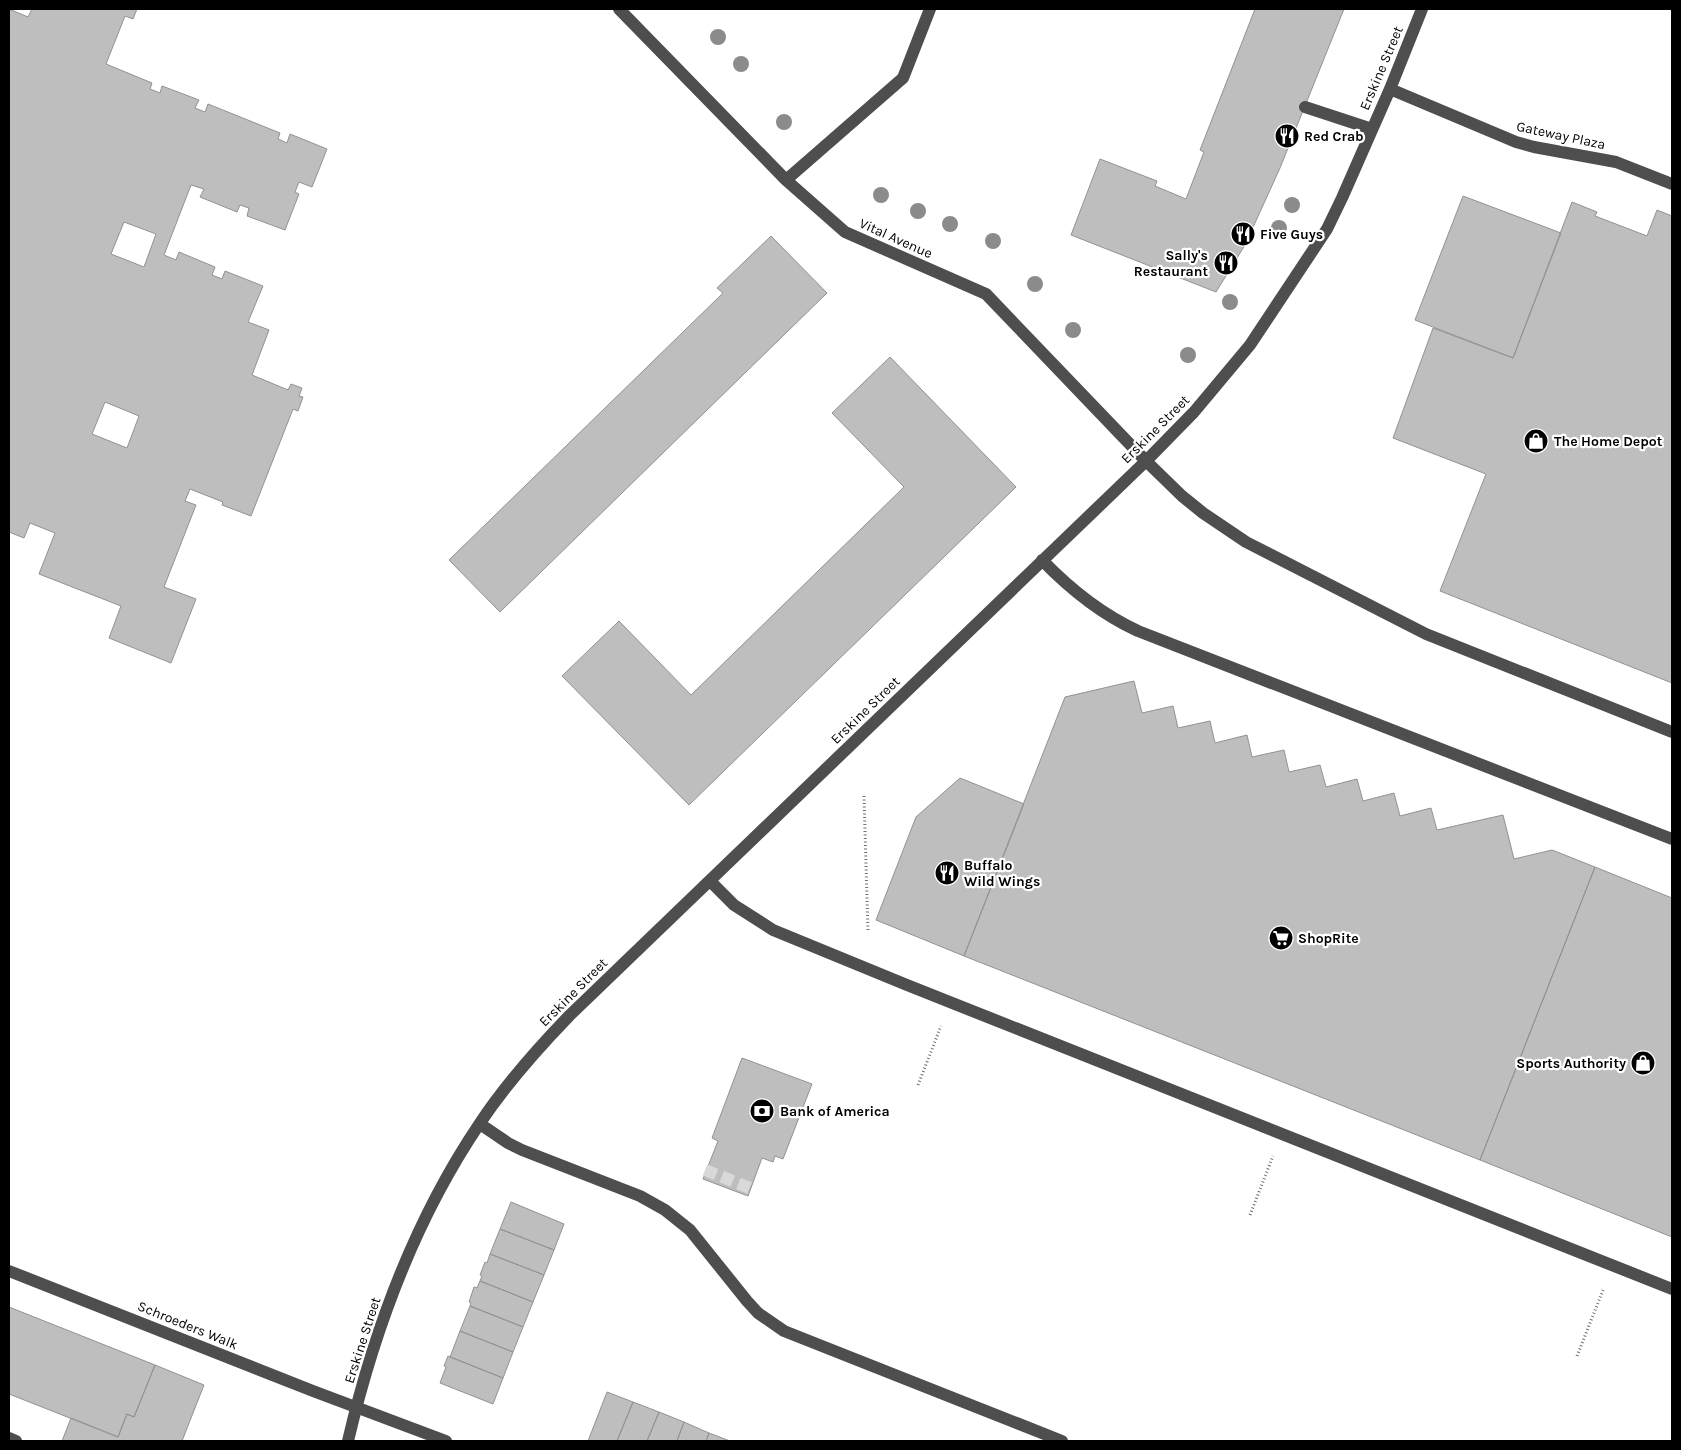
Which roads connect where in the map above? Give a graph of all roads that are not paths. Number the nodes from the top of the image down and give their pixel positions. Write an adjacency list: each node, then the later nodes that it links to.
1 (619, 9): 7 (street, Vital Avenue)
2 (930, 9): 7 (street)
3 (1422, 9): 4 (street, Erskine Street)
4 (1390, 89): 6 (street, Erskine Street); 8 (street, Gateway Plaza)
5 (1305, 107): 6 (street)
6 (1372, 129): 9 (street, Erskine Street)
7 (786, 180): 9 (street, Vital Avenue)
8 (1672, 184)
9 (1146, 460): 10 (street, Erskine Street); 11 (street, Vital Avenue)
10 (1042, 560): 12 (street); 13 (street, Erskine Street)
11 (1672, 732)
12 (1672, 840)
13 (710, 881): 14 (street, Erskine Street); 16 (street)
14 (480, 1124): 17 (street, Erskine Street); 22 (street)
15 (9, 1270): 17 (street, Schroeders Walk)
16 (1672, 1289)
17 (356, 1407): 20 (street, Erskine Street); 21 (street, Schroeders Walk)
18 (9, 1438): 19 (street)
19 (16, 1441)
20 (348, 1441)
21 (446, 1441)
22 (1062, 1441)

